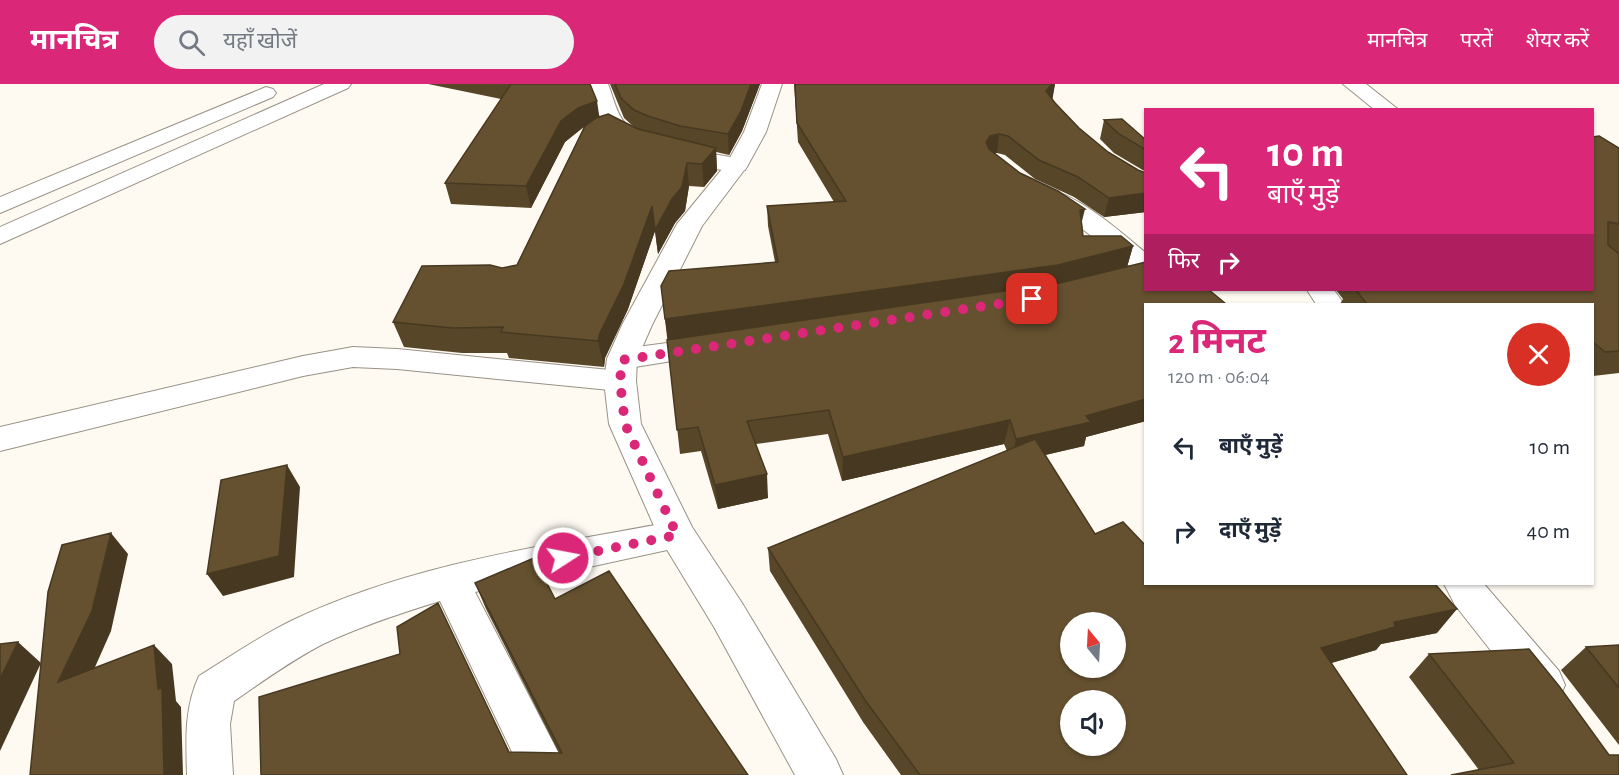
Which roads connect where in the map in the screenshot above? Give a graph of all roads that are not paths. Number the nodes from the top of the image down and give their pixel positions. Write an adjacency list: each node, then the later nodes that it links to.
1 (287, 84): 11 (street)
2 (341, 84): 12 (street)
3 (598, 84): 7 (street)
4 (772, 84): 9 (street)
5 (1353, 84): 6 (street)
6 (1386, 108)
7 (617, 127): 8 (street); 9 (street)
8 (592, 133)
9 (737, 165): 15 (street)
10 (1026, 186): 13 (street)
11 (0, 206)
12 (0, 236)
13 (1138, 273)
14 (743, 341): 15 (street)
15 (621, 370): 16 (street); 17 (street)
16 (0, 439)
17 (677, 535): 18 (street); 23 (street)
18 (450, 581): 21 (street); 22 (street)
19 (1464, 585): 20 (street)
20 (1564, 711)
21 (210, 775)
22 (547, 775)
23 (820, 775)

